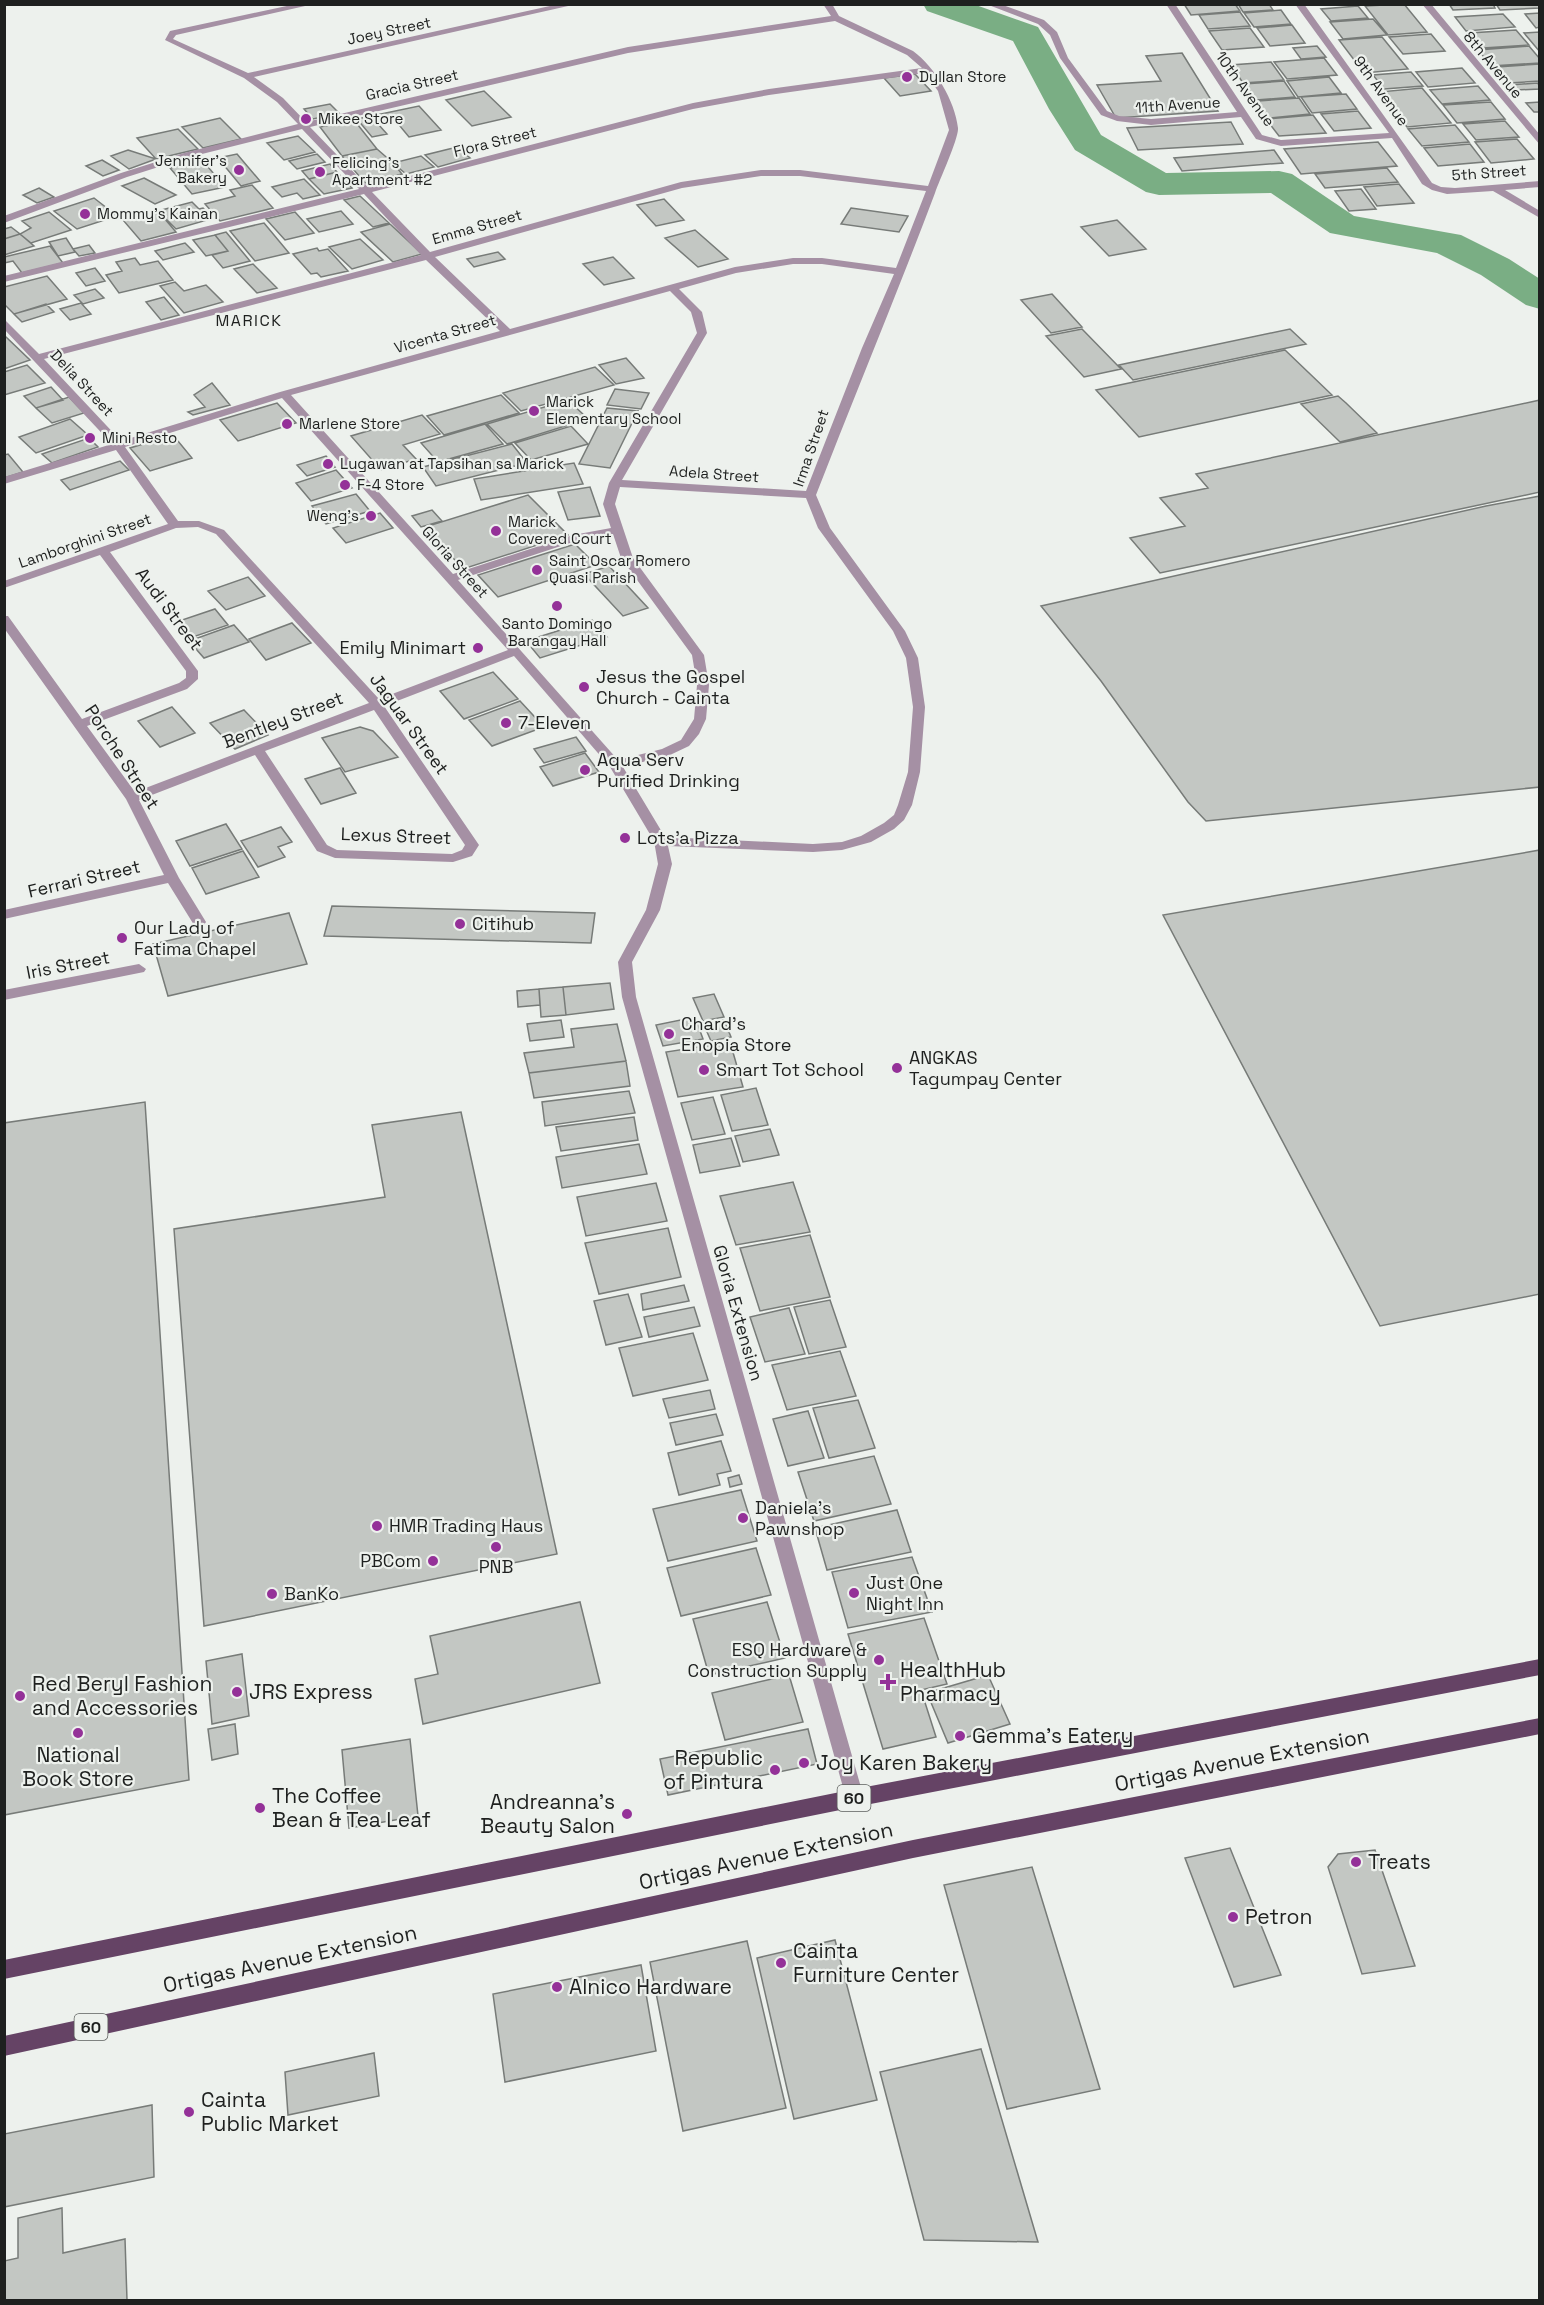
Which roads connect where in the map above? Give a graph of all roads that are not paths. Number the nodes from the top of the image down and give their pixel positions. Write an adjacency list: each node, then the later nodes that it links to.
1 (310, 4): 10 (street)
2 (573, 4): 10 (street, Joey Street)
3 (827, 4): 8 (street)
4 (990, 4): 11 (street, 11th Avenue)
5 (1170, 4): 11 (street, 10th Avenue)
6 (1299, 4): 13 (street, 9th Avenue)
7 (1425, 4): 14 (street, 8th Avenue)
8 (836, 18): 9 (street, Irma Street); 12 (street, Gracia Street)
9 (927, 70): 17 (street, Irma Street); 18 (street, Flora Street)
10 (247, 76): 12 (street)
11 (1241, 114): 13 (street, 10th Avenue)
12 (302, 126): 18 (street); 21 (street, Gracia Street)
13 (1395, 135): 19 (street, 9th Avenue)
14 (1539, 142)
15 (1539, 184): 16 (street, 5th Street)
16 (1495, 188): 19 (street, 5th Street); 20 (street)
17 (930, 189): 22 (street, Emma Street); 23 (street, Irma Street)
18 (367, 190): 22 (street); 24 (street, Flora Street)
19 (1442, 191)
20 (1539, 215)
21 (4, 220)
22 (428, 256): 27 (street); 28 (street, Emma Street)
23 (900, 272): 25 (street, Vicenta Street); 33 (street, Irma Street)
24 (4, 279)
25 (671, 287): 27 (street, Vicenta Street); 32 (street)
26 (4, 322): 28 (street, Delia Street)
27 (507, 332): 29 (street, Vicenta Street)
28 (38, 357): 30 (street, Delia Street)
29 (284, 394): 30 (street, Vicenta Street); 37 (street, Gloria Street)
30 (118, 444): 31 (street, Vicenta Street); 34 (street, Delia Street)
31 (4, 481)
32 (615, 483): 33 (street, Adela Street); 35 (street)
33 (810, 495): 46 (street, Irma Street)
34 (175, 525): 36 (street, Lamborghini Street); 41 (street, Jaguar Street)
35 (618, 530): 37 (street); 44 (street)
36 (103, 551): 38 (street, Lamborghini Street); 42 (street, Audi Street)
37 (450, 579): 40 (street, Gloria Street)
38 (4, 585)
39 (4, 620): 42 (street, Porche Street)
40 (516, 651): 41 (street, Bentley Street); 44 (street, Gloria Street)
41 (376, 703): 43 (street, Bentley Street); 47 (street, Jaguar Street)
42 (80, 724): 45 (street, Porche Street)
43 (258, 750): 45 (street, Bentley Street); 47 (street, Lexus Street)
44 (615, 765): 46 (street, Gloria Street)
45 (132, 798): 48 (street, Porche Street)
46 (661, 842): 55 (street, Gloria Extension)
47 (472, 845)
48 (172, 878): 49 (street, Ferrari Street); 50 (street, Porche Street)
49 (4, 915)
50 (199, 922)
51 (139, 969): 52 (street, Iris Street)
52 (4, 995)
53 (1539, 1667): 55 (main road, Ortigas Avenue Extension / 60)
54 (1539, 1726): 57 (main road, Ortigas Avenue Extension / 60)
55 (855, 1798): 56 (main road, Ortigas Avenue Extension / 60)
56 (4, 1970)
57 (4, 2046)

